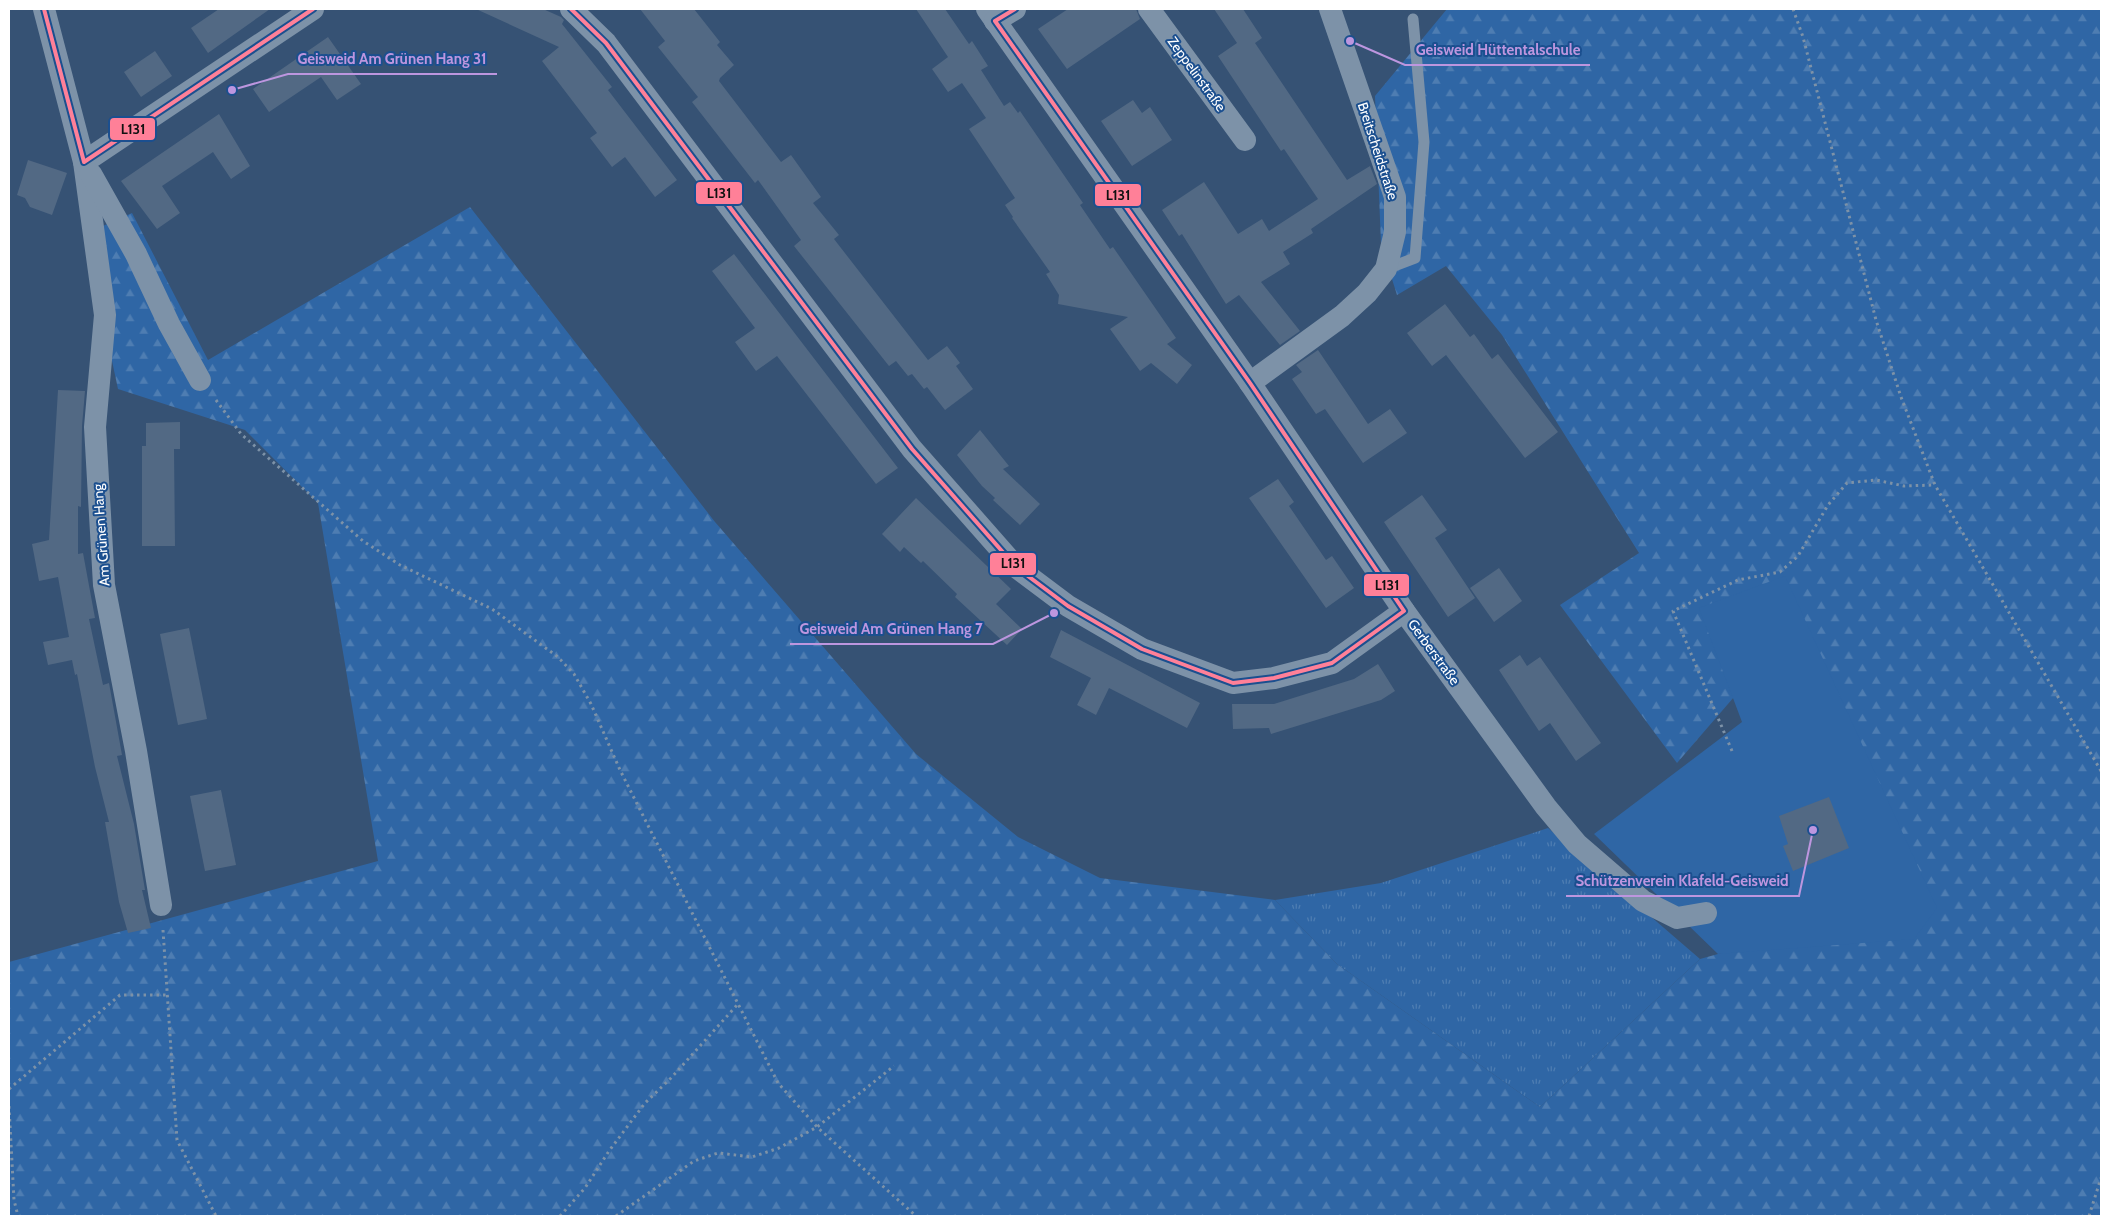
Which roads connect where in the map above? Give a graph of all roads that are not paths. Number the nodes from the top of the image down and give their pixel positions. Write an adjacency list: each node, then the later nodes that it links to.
1 (44, 9): 10 (street)
2 (314, 9): 10 (street)
3 (571, 9): 14 (street)
4 (1015, 9): 7 (street)
5 (1150, 9): 9 (street, Zeppelinstraße)
6 (1330, 9): 11 (street, Breitscheidstraße)
7 (991, 15): 13 (street, Gerberstraße)
8 (1413, 19): 11 (lane)
9 (1245, 140)
10 (84, 162): 12 (street); 15 (street, Am Grünen Hang)
11 (1386, 269): 13 (street, Breitscheidstraße)
12 (200, 380)
13 (1250, 383): 14 (street, Gerberstraße)
14 (1404, 611): 16 (street, Gerberstraße)
15 (161, 905)
16 (1706, 912)

